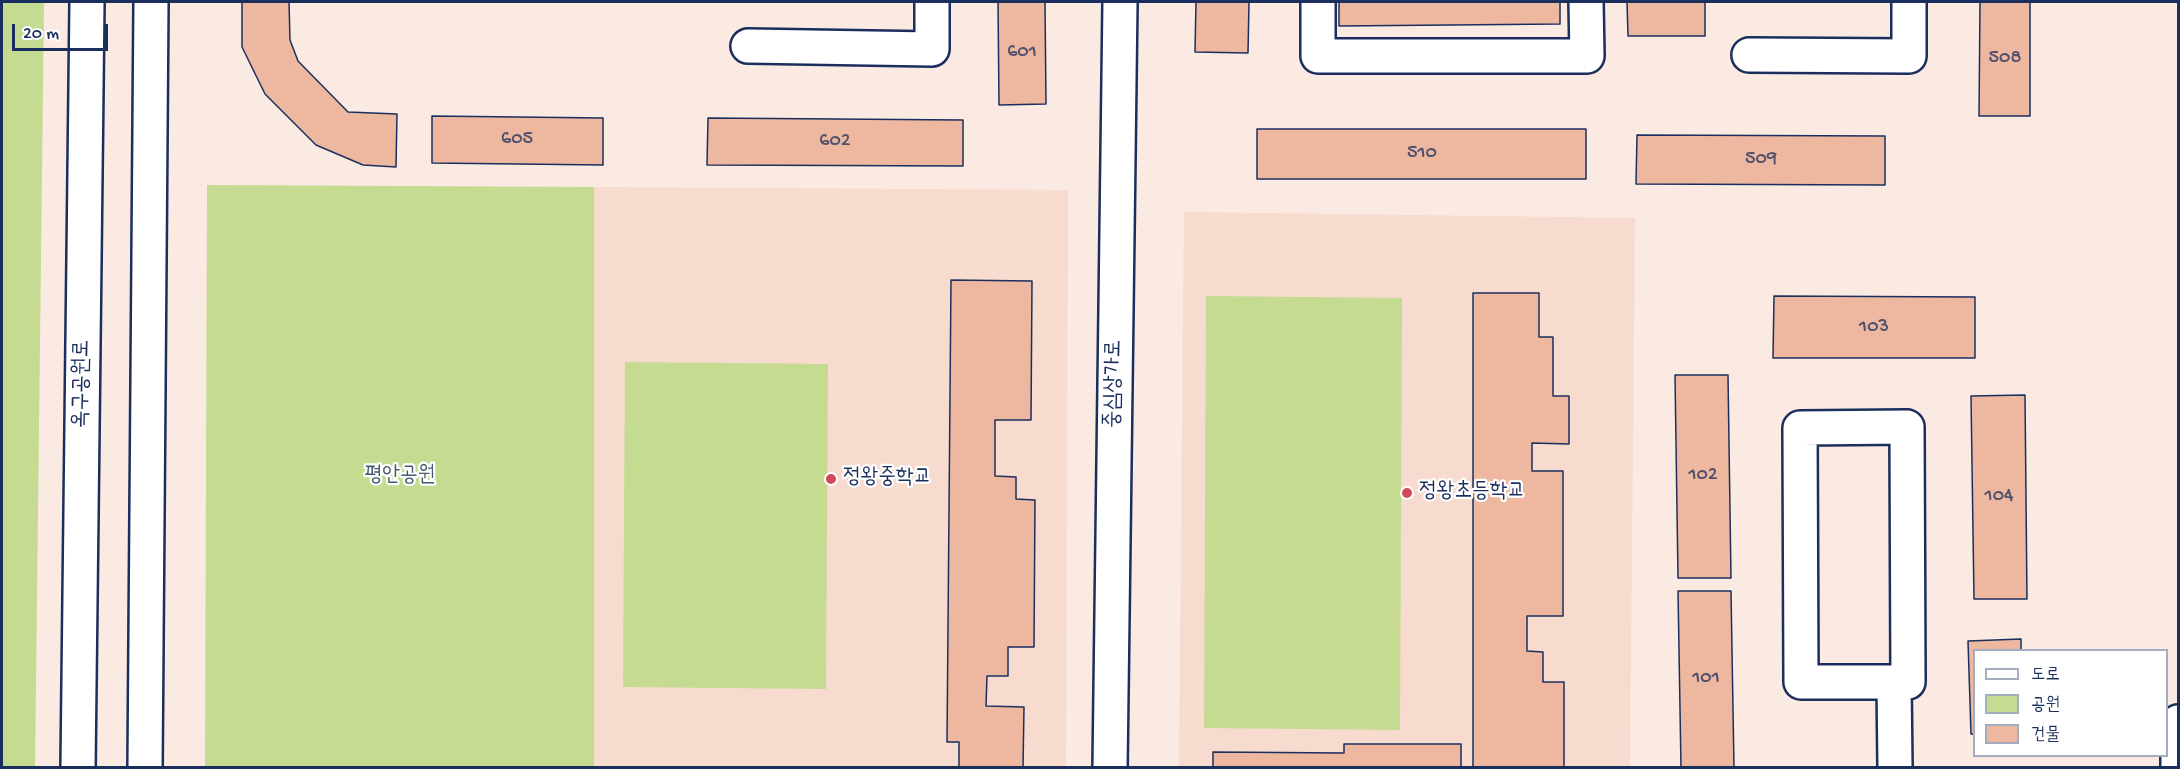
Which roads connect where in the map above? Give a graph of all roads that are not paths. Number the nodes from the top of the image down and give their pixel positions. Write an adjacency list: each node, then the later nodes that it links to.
1 (87, 2): 12 (street, 옥구공원로)
2 (151, 2): 13 (street)
3 (932, 2): 8 (street)
4 (1120, 2): 14 (street, 중심상가로)
5 (1318, 2): 6 (street)
6 (1586, 2)
7 (1910, 2): 9 (street)
8 (748, 46)
9 (1749, 55)
10 (1894, 682): 10 (street); 15 (street)
11 (2178, 722): 16 (street)
12 (78, 768)
13 (145, 768)
14 (1110, 768)
15 (1895, 768)
16 (2178, 768)

